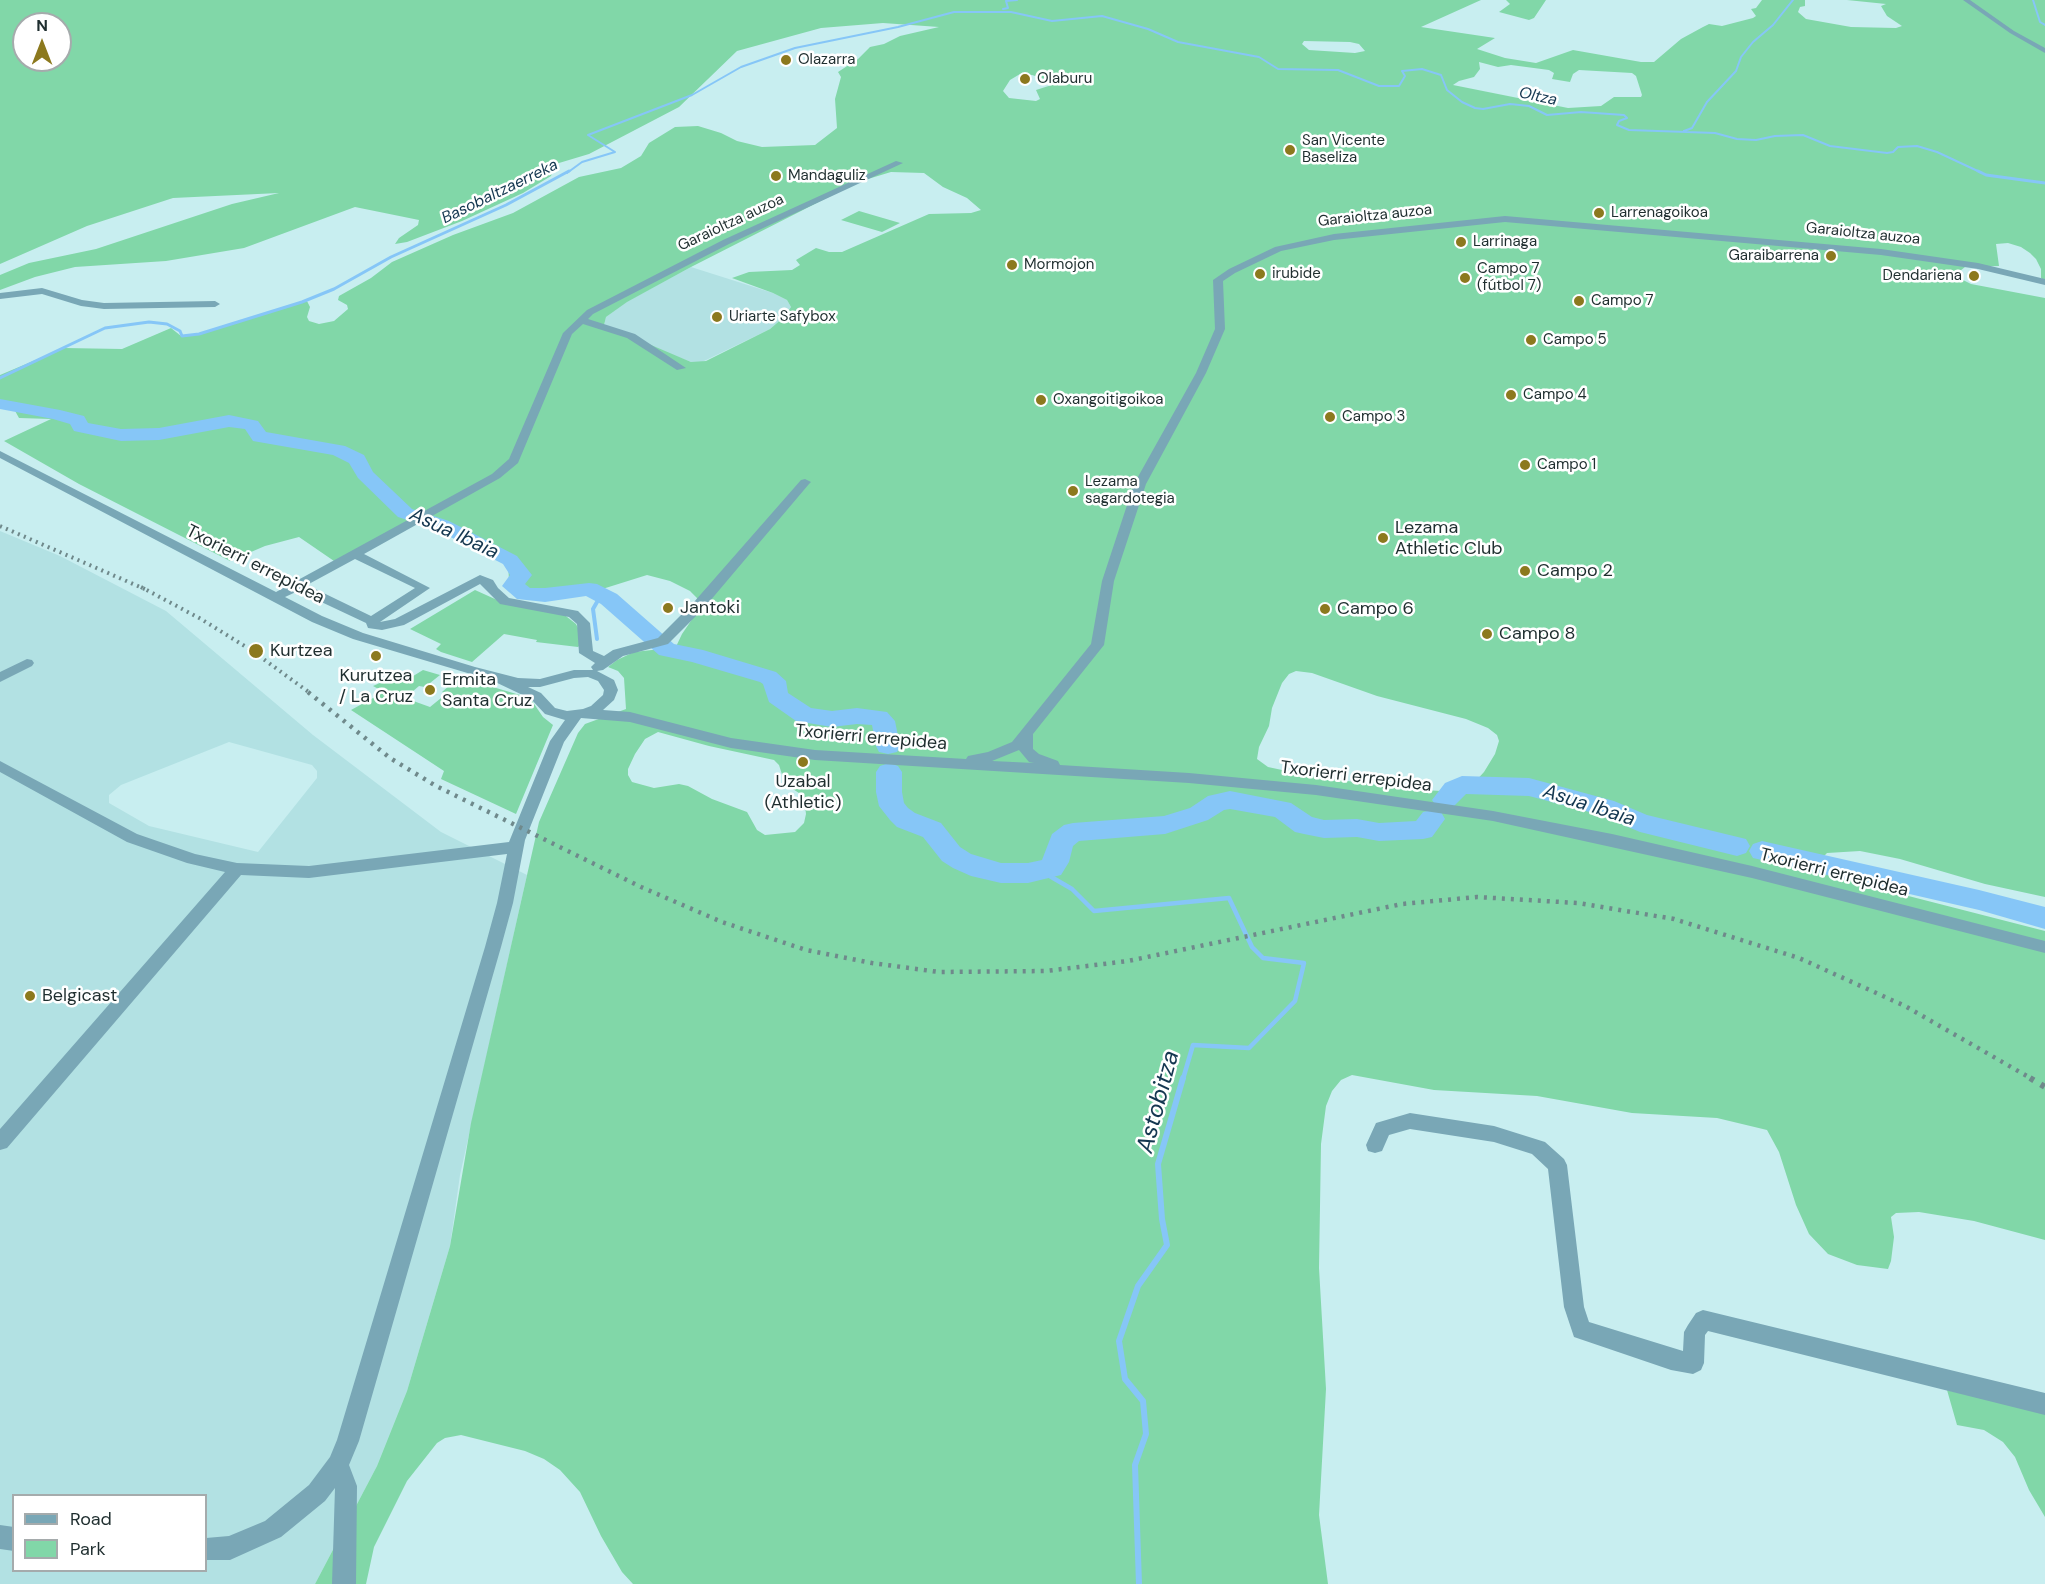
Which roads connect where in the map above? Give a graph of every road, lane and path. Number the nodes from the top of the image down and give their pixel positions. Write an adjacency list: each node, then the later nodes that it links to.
1 (1966, 0): 2 (street)
2 (2045, 51)
3 (899, 163): 7 (street, Garaioltza auzoa)
4 (2045, 282): 27 (street, Garaioltza auzoa)
5 (0, 296): 6 (street)
6 (214, 304)
7 (580, 320): 8 (street); 11 (street, Garaioltza auzoa)
8 (681, 368)
9 (3, 454): 13 (street, Txorierri errepidea)
10 (805, 482): 15 (street)
11 (354, 554): 12 (street, Garaioltza auzoa); 14 (street)
12 (298, 586): 13 (street, Garaioltza auzoa); 14 (street)
13 (275, 598): 18 (street, Txorierri errepidea)
14 (372, 621): 15 (street)
15 (603, 662): 17 (street)
16 (27, 663): 19 (street)
17 (590, 673): 20 (street, Txorierri errepidea); 21 (street, Txorierri errepidea)
18 (496, 677): 20 (street, Txorierri errepidea); 22 (street, Txorierri errepidea)
19 (0, 678)
20 (563, 678): 22 (street)
21 (609, 697): 24 (street); 25 (street, Txorierri errepidea)
22 (543, 701): 23 (street, Txorierri errepidea)
23 (558, 714): 24 (street, Txorierri errepidea); 26 (street)
24 (581, 714): 25 (street, Txorierri errepidea); 26 (street)
25 (650, 723): 28 (street, Txorierri errepidea)
26 (557, 741): 32 (street)
27 (1019, 749): 28 (street); 30 (street); 31 (street)
28 (930, 763): 30 (street, Txorierri errepidea)
29 (0, 766): 33 (street)
30 (1013, 768): 31 (street, Txorierri errepidea)
31 (1087, 772): 34 (street, Txorierri errepidea)
32 (515, 847): 33 (street); 38 (street)
33 (237, 868): 35 (street)
34 (2045, 947)
35 (0, 1142)
36 (1376, 1145): 37 (street)
37 (2045, 1404)
38 (338, 1465): 39 (street); 40 (street)
39 (207, 1549)
40 (344, 1584)

